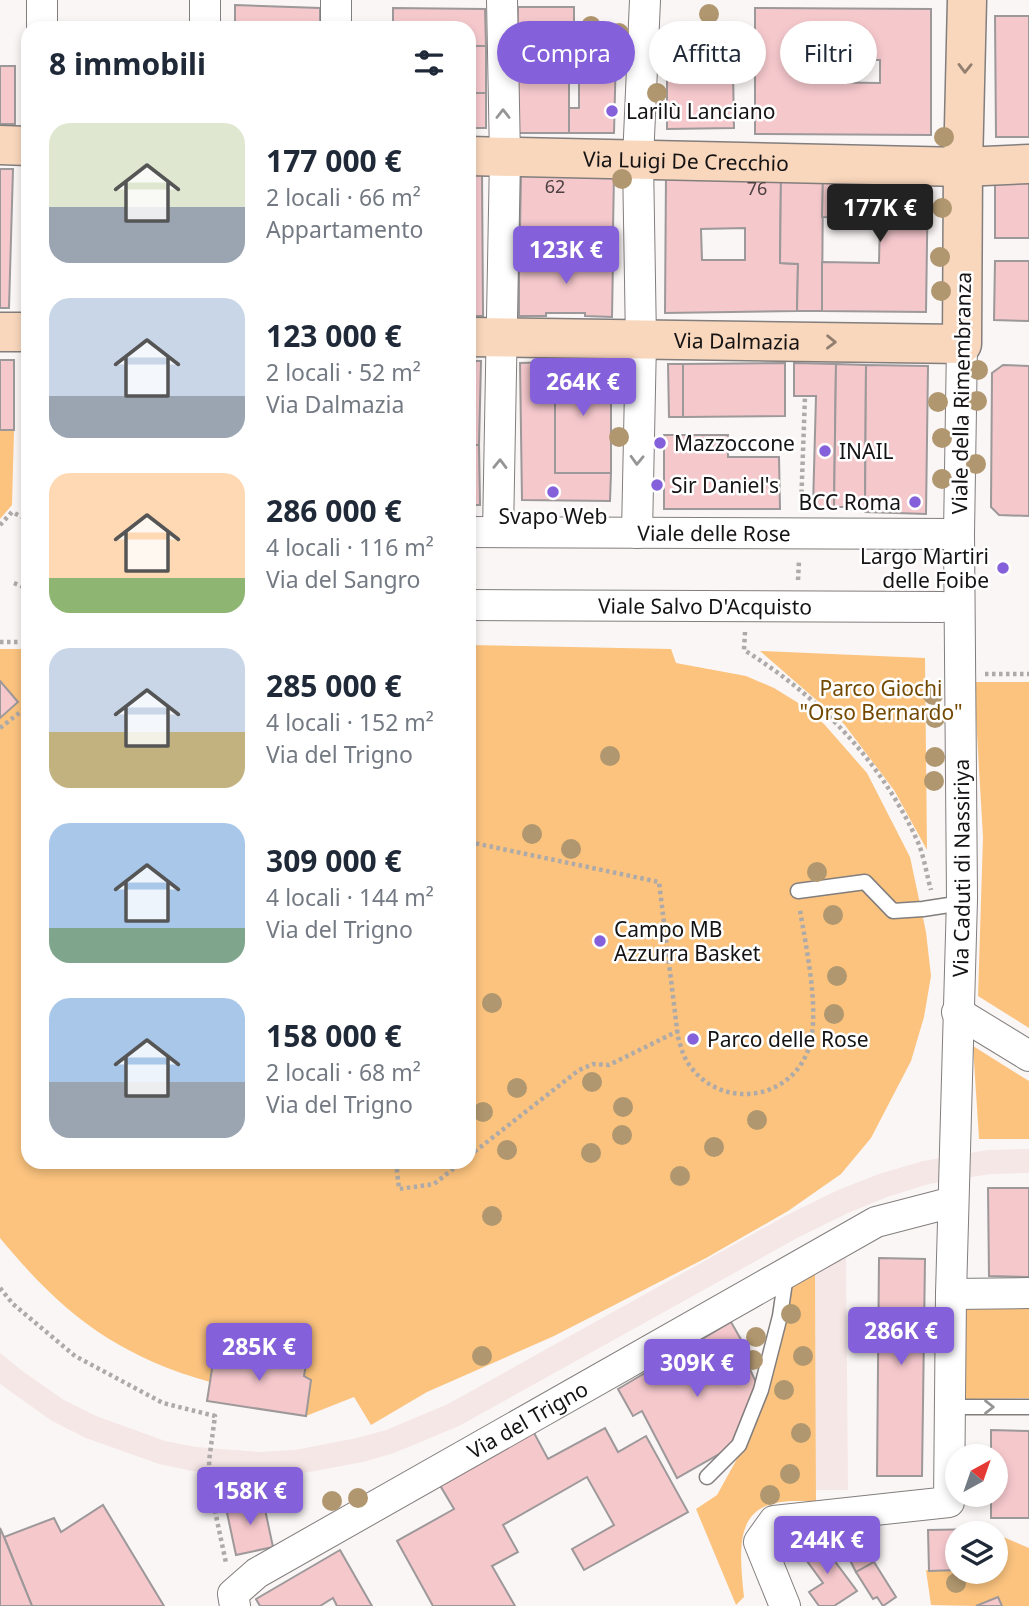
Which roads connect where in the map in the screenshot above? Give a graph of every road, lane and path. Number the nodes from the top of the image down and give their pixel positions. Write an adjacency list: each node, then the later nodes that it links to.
1 (42, 0): 7 (street)
2 (205, 0): 8 (street)
3 (336, 0): 9 (street)
4 (502, 0): 12 (street, one-way to 4)
5 (645, 0): 13 (street)
6 (967, 0): 15 (street, Viale della Rimembranza, one-way to 15)
7 (42, 21)
8 (205, 21)
9 (336, 21)
10 (0, 145): 11 (street)
11 (21, 146)
12 (487, 156): 13 (street, Via Luigi De Crecchio); 18 (street)
13 (638, 160): 15 (street, Via Luigi De Crecchio); 19 (street)
14 (1029, 164): 15 (street, Via Luigi De Crecchio)
15 (963, 167): 20 (street, Viale della Rimembranza)
16 (0, 332): 17 (street)
17 (21, 332)
18 (486, 338): 19 (street, Via Dalmazia); 25 (street, one-way to 18)
19 (640, 341): 20 (street, Via Dalmazia, one-way to 20); 26 (street, one-way to 26)
20 (962, 344): 27 (street, Viale della Rimembranza)
21 (805, 396): 22 (path)
22 (800, 514)
23 (21, 516): 24 (path)
24 (0, 524)
25 (483, 532): 26 (street, Viale delle Rose)
26 (637, 533): 27 (street, Viale delle Rose)
27 (959, 534): 35 (street, Via Caduti di Nassiriya)
28 (14, 583): 29 (path)
29 (21, 586)
30 (476, 605): 31 (street, Viale Salvo D'Acquisto)
31 (747, 606): 32 (street, Viale Salvo D'Acquisto); 41 (path)
32 (942, 607)
33 (0, 642): 34 (path)
34 (21, 642)
35 (960, 674): 36 (path); 42 (street, Via Caduti di Nassiriya)
36 (1029, 674)
37 (21, 712): 38 (path)
38 (0, 728)
39 (476, 843): 44 (path)
40 (797, 891): 42 (lane); 44 (path)
41 (931, 891)
42 (962, 902): 43 (street, Via Caduti di Nassiriya)
43 (957, 1012): 45 (street); 49 (street, Via Caduti di Nassiriya)
44 (678, 1031): 46 (path)
45 (1029, 1056)
46 (476, 1151)
47 (397, 1169): 48 (path)
48 (453, 1169)
49 (953, 1202): 50 (street, Via del Trigno); 53 (street, Via Caduti di Nassiriya)
50 (786, 1273): 56 (lane); 57 (street, Via del Trigno)
51 (0, 1288): 57 (path)
52 (1029, 1293): 53 (street)
53 (951, 1294): 55 (street, Via Caduti di Nassiriya)
54 (1029, 1407): 55 (lane, one-way to 54)
55 (948, 1408): 58 (street, Via Caduti di Nassiriya)
56 (706, 1477)
57 (234, 1600)
58 (785, 1606)

